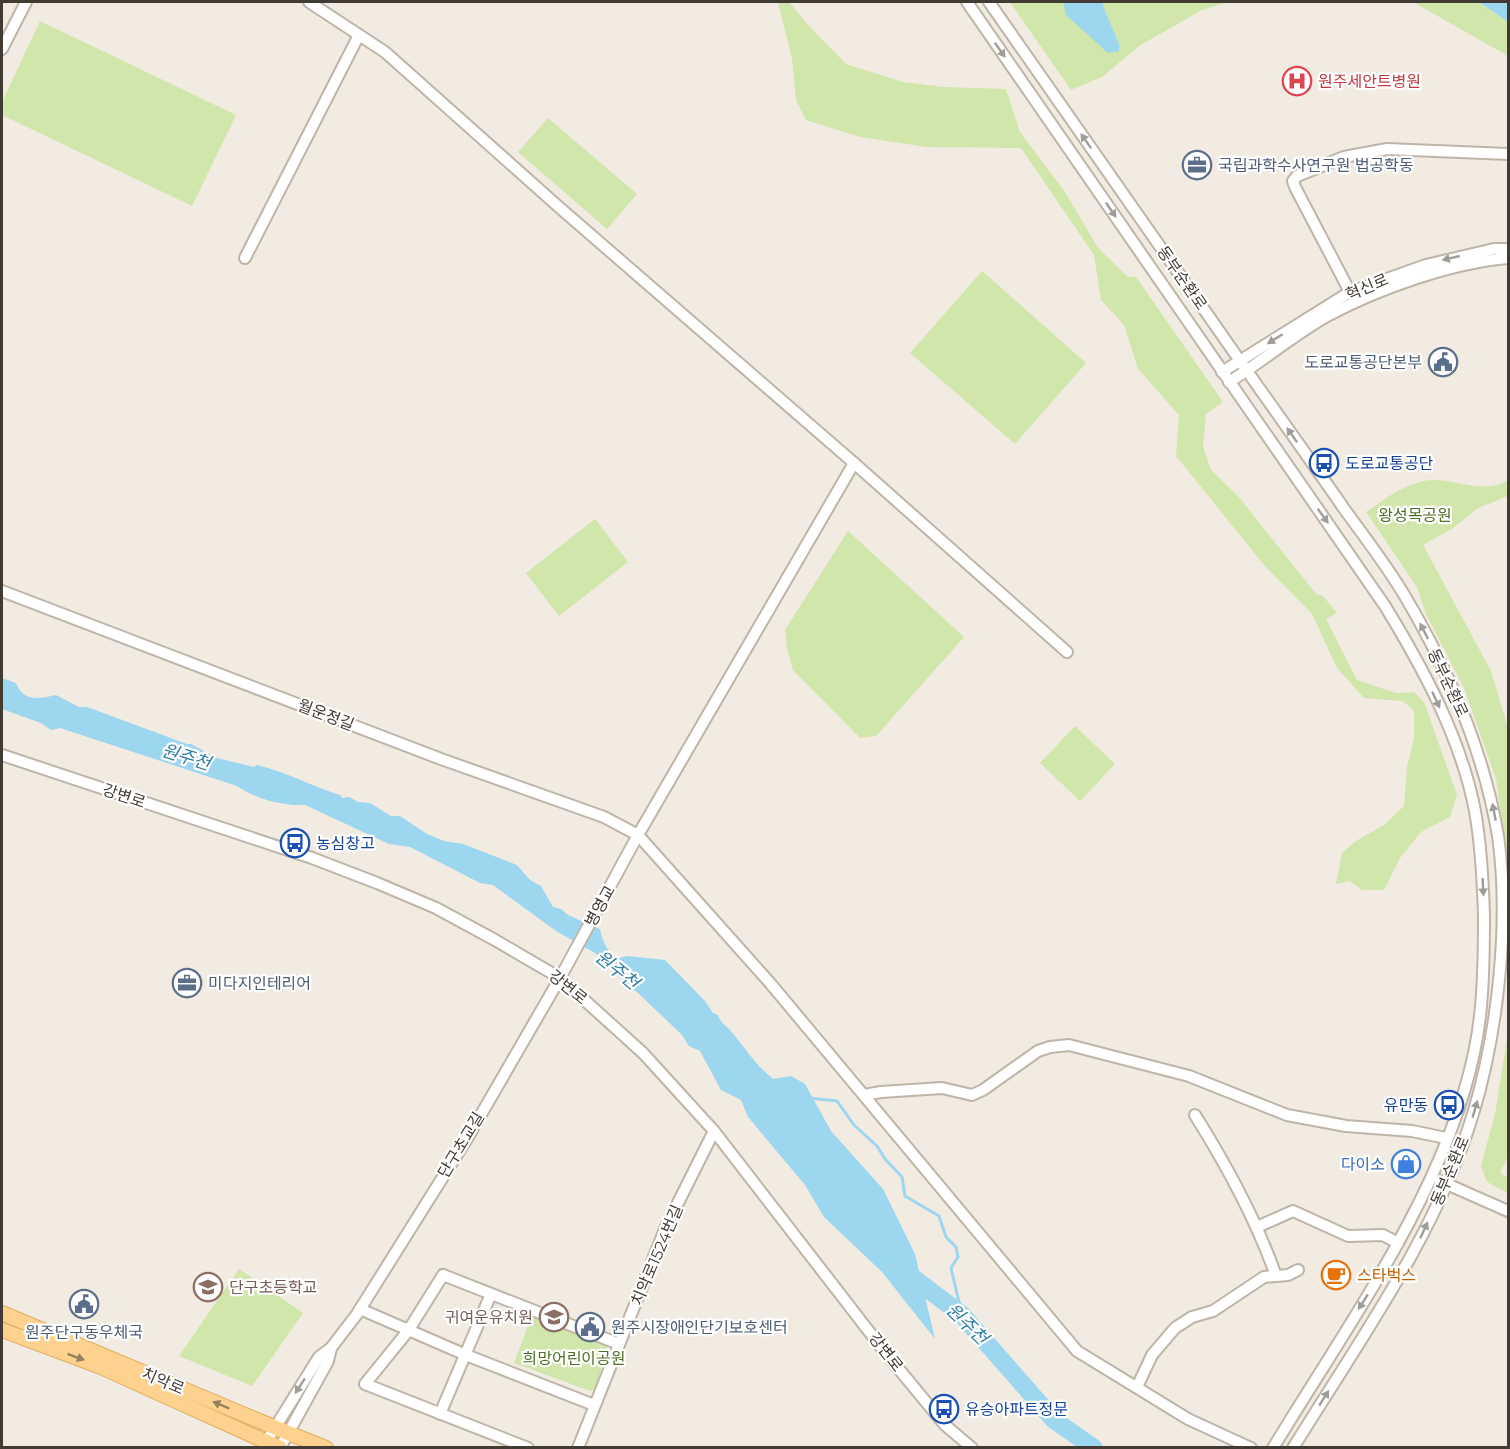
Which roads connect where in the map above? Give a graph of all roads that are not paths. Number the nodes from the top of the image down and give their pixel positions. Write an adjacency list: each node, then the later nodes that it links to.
1 (26, 2): 6 (street)
2 (309, 2): 5 (street)
3 (967, 2): 14 (street, 동부순환로, one-way to 14)
4 (989, 2): 12 (street, 동부순환로, one-way to 4)
5 (359, 34): 9 (street); 16 (street)
6 (2, 49)
7 (1509, 154): 11 (street)
8 (1509, 249): 11 (street, 혁신로, one-way to 11)
9 (245, 258)
10 (1509, 258): 13 (street, 혁신로)
11 (1350, 292): 12 (street, 혁신로, one-way to 12)
12 (1240, 361): 13 (street, 동부순환로); 14 (street, 혁신로)
13 (1247, 371): 15 (street, 혁신로); 27 (street, 동부순환로, one-way to 13)
14 (1222, 372): 15 (street, 동부순환로)
15 (1230, 382): 25 (street, 동부순환로, one-way to 25)
16 (854, 463): 18 (street); 20 (street)
17 (2, 591): 20 (street, 월운정길)
18 (1068, 652)
19 (2, 755): 21 (street, 강변로)
20 (638, 835): 21 (street, 병영교); 22 (street)
21 (560, 978): 24 (street, 강변로); 34 (street, 단구초교길)
22 (864, 1095): 25 (street); 40 (street)
23 (1195, 1115): 29 (street)
24 (714, 1131): 38 (street, 치악로1524번길); 49 (street, 강변로)
25 (1446, 1138): 26 (street, 동부순환로)
26 (1431, 1177): 27 (street); 30 (street, 동부순환로)
27 (1446, 1183): 28 (street); 52 (street, 동부순환로, one-way to 27)
28 (1509, 1211)
29 (1257, 1227): 30 (street); 32 (street)
30 (1398, 1243): 51 (street, 동부순환로, one-way to 51)
31 (1298, 1270): 32 (street)
32 (1276, 1276): 40 (street)
33 (491, 1294): 37 (street); 38 (street); 39 (street)
34 (360, 1309): 37 (street); 43 (street, 단구초교길)
35 (2, 1313): 43 (main road, 치악로, one-way to 35)
36 (2, 1329): 44 (main road, 치악로, one-way to 44)
37 (408, 1331): 39 (street); 42 (street)
38 (619, 1344): 41 (street, 치악로1524번길)
39 (466, 1355): 41 (street); 42 (street)
40 (1137, 1387): 50 (street)
41 (594, 1405): 48 (street, 치악로1524번길)
42 (440, 1414): 47 (street)
43 (281, 1430): 44 (street); 45 (street); 46 (main road, 치악로)
44 (264, 1444): 45 (main road, 치악로)
45 (280, 1448)
46 (326, 1448)
47 (528, 1448)
48 (578, 1448)
49 (972, 1448)
50 (1251, 1448)
51 (1273, 1448)
52 (1293, 1448)

